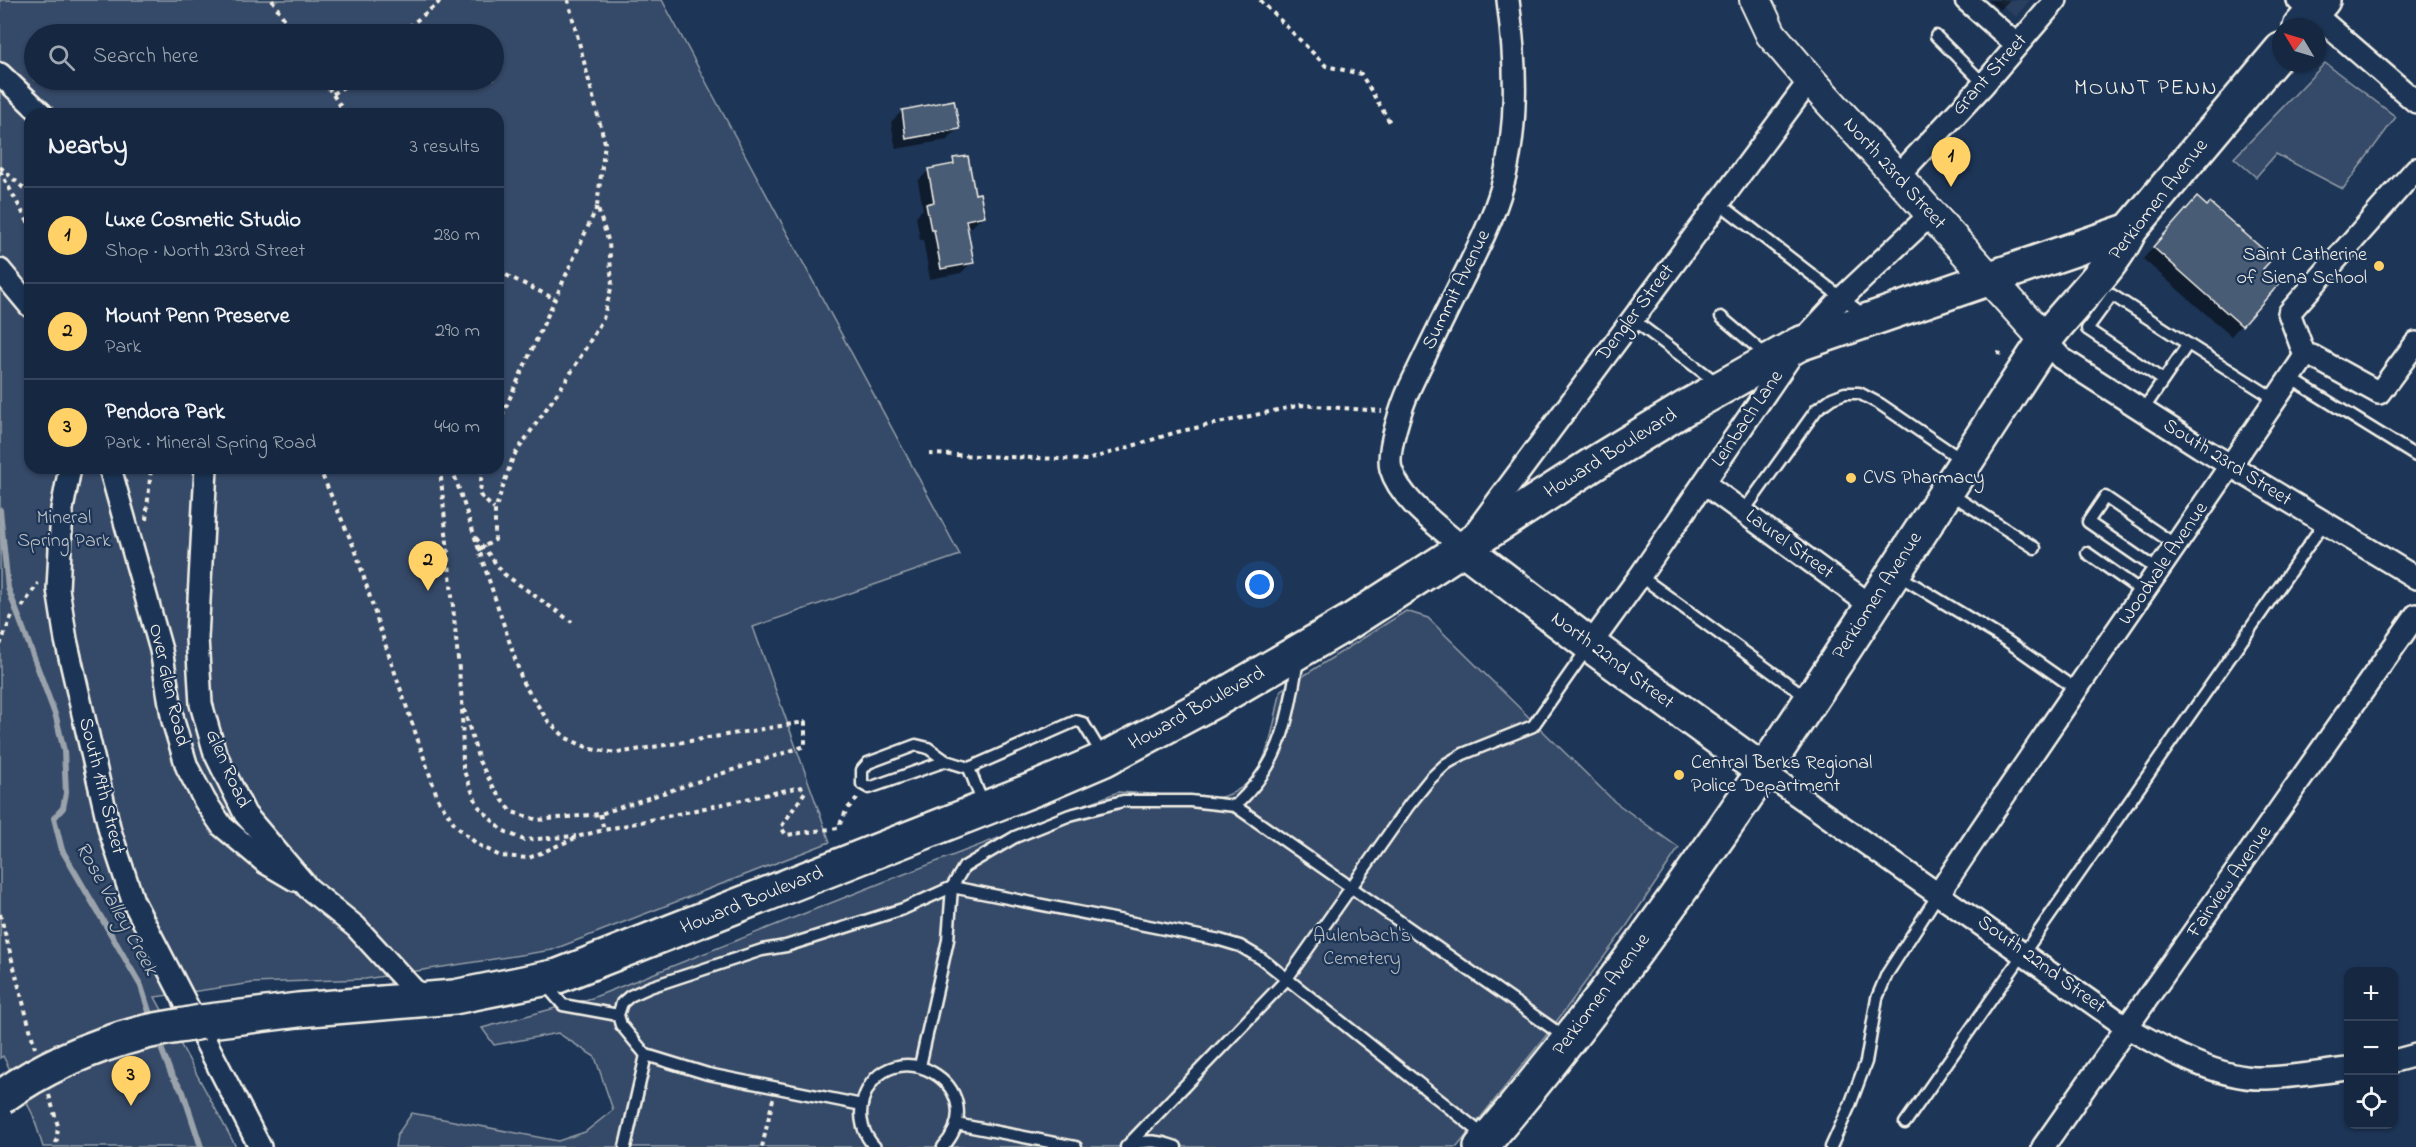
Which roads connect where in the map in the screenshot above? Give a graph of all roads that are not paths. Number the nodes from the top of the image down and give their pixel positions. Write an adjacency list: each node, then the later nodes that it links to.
1 (1508, 0): 47 (street, Summit Avenue)
2 (1755, 0): 10 (main road, North 23rd Street)
3 (1966, 0): 7 (street)
4 (2056, 0): 7 (street, Grant Street)
5 (2308, 10): 12 (street)
6 (1936, 36): 11 (lane)
7 (2017, 45): 11 (street, Grant Street)
8 (2272, 61): 18 (main road, Perkiomen Avenue)
9 (0, 74): 13 (street)
10 (1810, 80): 15 (main road, North 23rd Street); 16 (street, Dengler Street)
11 (1984, 84): 15 (street, Grant Street)
12 (2416, 102)
13 (36, 108)
14 (2416, 169): 30 (street)
15 (1898, 176): 17 (main road, North 23rd Street)
16 (1719, 203): 21 (lane); 24 (street, Dengler Street)
17 (1931, 214): 20 (main road, North 23rd Street); 21 (street, Leinbach Lane)
18 (2130, 230): 20 (main road, Howard Boulevard); 26 (main road, Perkiomen Avenue)
19 (0, 270): 22 (street)
20 (1989, 278): 25 (main road, Howard Boulevard); 26 (main road, North 23rd Street)
21 (1842, 298): 25 (lane); 29 (street, Leinbach Lane)
22 (24, 299)
23 (1721, 317): 29 (lane)
24 (1631, 318): 33 (lane); 47 (street, Dengler Street)
25 (1869, 319): 29 (main road, Howard Boulevard)
26 (2045, 340): 35 (street, South 23rd Street); 37 (main road, Perkiomen Avenue)
27 (2416, 343): 30 (street)
28 (2188, 344): 32 (lane); 32 (lane); 34 (lane)
29 (1786, 352): 33 (main road, Howard Boulevard); 42 (street, Leinbach Lane)
30 (2305, 356): 31 (street, Woodvale Avenue)
31 (2290, 378): 34 (street, Woodvale Avenue); 36 (lane)
32 (2163, 380): 35 (lane)
33 (1723, 387): 47 (main road, Howard Boulevard)
34 (2275, 399): 38 (street, Woodvale Avenue)
35 (2143, 410): 38 (street, South 23rd Street)
36 (2416, 456)
37 (1964, 462): 43 (main road, Perkiomen Avenue); 44 (lane)
38 (2230, 466): 45 (street, South 23rd Street); 46 (street, Woodvale Avenue)
39 (69, 474): 88 (street, South 19th Street)
40 (112, 474): 68 (street, Over Glen Road)
41 (206, 474): 68 (street, Glen Road)
42 (1705, 484): 44 (street, Laurel Street); 52 (street, Leinbach Lane)
43 (1945, 490): 48 (lane); 51 (main road, Perkiomen Avenue)
44 (1743, 512): 55 (street, Laurel Street)
45 (2324, 523): 53 (street, South 23rd Street); 71 (lane)
46 (2177, 546): 50 (street, Woodvale Avenue); 50 (lane)
47 (1463, 548): 57 (main road, North 22nd Street); 58 (main road, Howard Boulevard)
48 (2035, 548)
49 (2087, 553): 54 (lane)
50 (2159, 571): 54 (street, Woodvale Avenue)
51 (1895, 573): 55 (main road, Perkiomen Avenue); 59 (lane)
52 (1640, 576): 57 (street, Leinbach Lane); 60 (lane)
53 (2416, 578)
54 (2144, 593): 59 (street, Woodvale Avenue)
55 (1873, 607): 60 (main road, Perkiomen Avenue)
56 (2416, 615): 76 (street, Fairview Avenue)
57 (1590, 645): 64 (main road, North 22nd Street); 69 (lane)
58 (1300, 651): 61 (main road, Howard Boulevard); 65 (lane)
59 (2077, 690): 70 (street, Woodvale Avenue)
60 (1809, 699): 64 (main road, Perkiomen Avenue)
61 (1105, 759): 63 (lane); 66 (main road, Howard Boulevard)
62 (946, 761): 62 (lane); 63 (lane)
63 (969, 768): 66 (lane)
64 (1763, 771): 70 (street, South 22nd Street); 77 (main road, Perkiomen Avenue)
65 (1234, 806): 67 (lane); 69 (lane)
66 (985, 809): 72 (main road, Howard Boulevard)
67 (951, 887): 73 (lane); 75 (lane); 81 (lane)
68 (308, 888): 74 (street, Glen Road)
69 (1353, 888): 73 (lane); 77 (lane)
70 (1939, 893): 71 (street, South 22nd Street); 95 (lane)
71 (2025, 953): 76 (street, South 22nd Street); 85 (lane)
72 (542, 980): 74 (main road, Howard Boulevard); 75 (lane)
73 (1286, 980): 87 (lane); 93 (lane)
74 (423, 1000): 83 (main road, Howard Boulevard, bridge)
75 (618, 1015): 78 (lane)
76 (2128, 1028): 82 (street, South 22nd Street); 96 (street, Fairview Avenue)
77 (1569, 1040): 87 (main road, Perkiomen Avenue)
78 (646, 1055): 84 (lane); 89 (lane)
79 (2416, 1055): 80 (street)
80 (2398, 1060)
81 (920, 1066): 84 (lane); 86 (lane)
82 (2344, 1070)
83 (0, 1098)
84 (862, 1106): 90 (lane)
85 (1905, 1123)
86 (956, 1124): 91 (lane); 92 (lane)
87 (1485, 1143)
88 (260, 1147)
89 (625, 1147)
90 (875, 1147)
91 (943, 1147)
92 (1076, 1147)
93 (1126, 1147): 94 (lane)
94 (1176, 1147)
95 (1831, 1147)
96 (2043, 1147)

